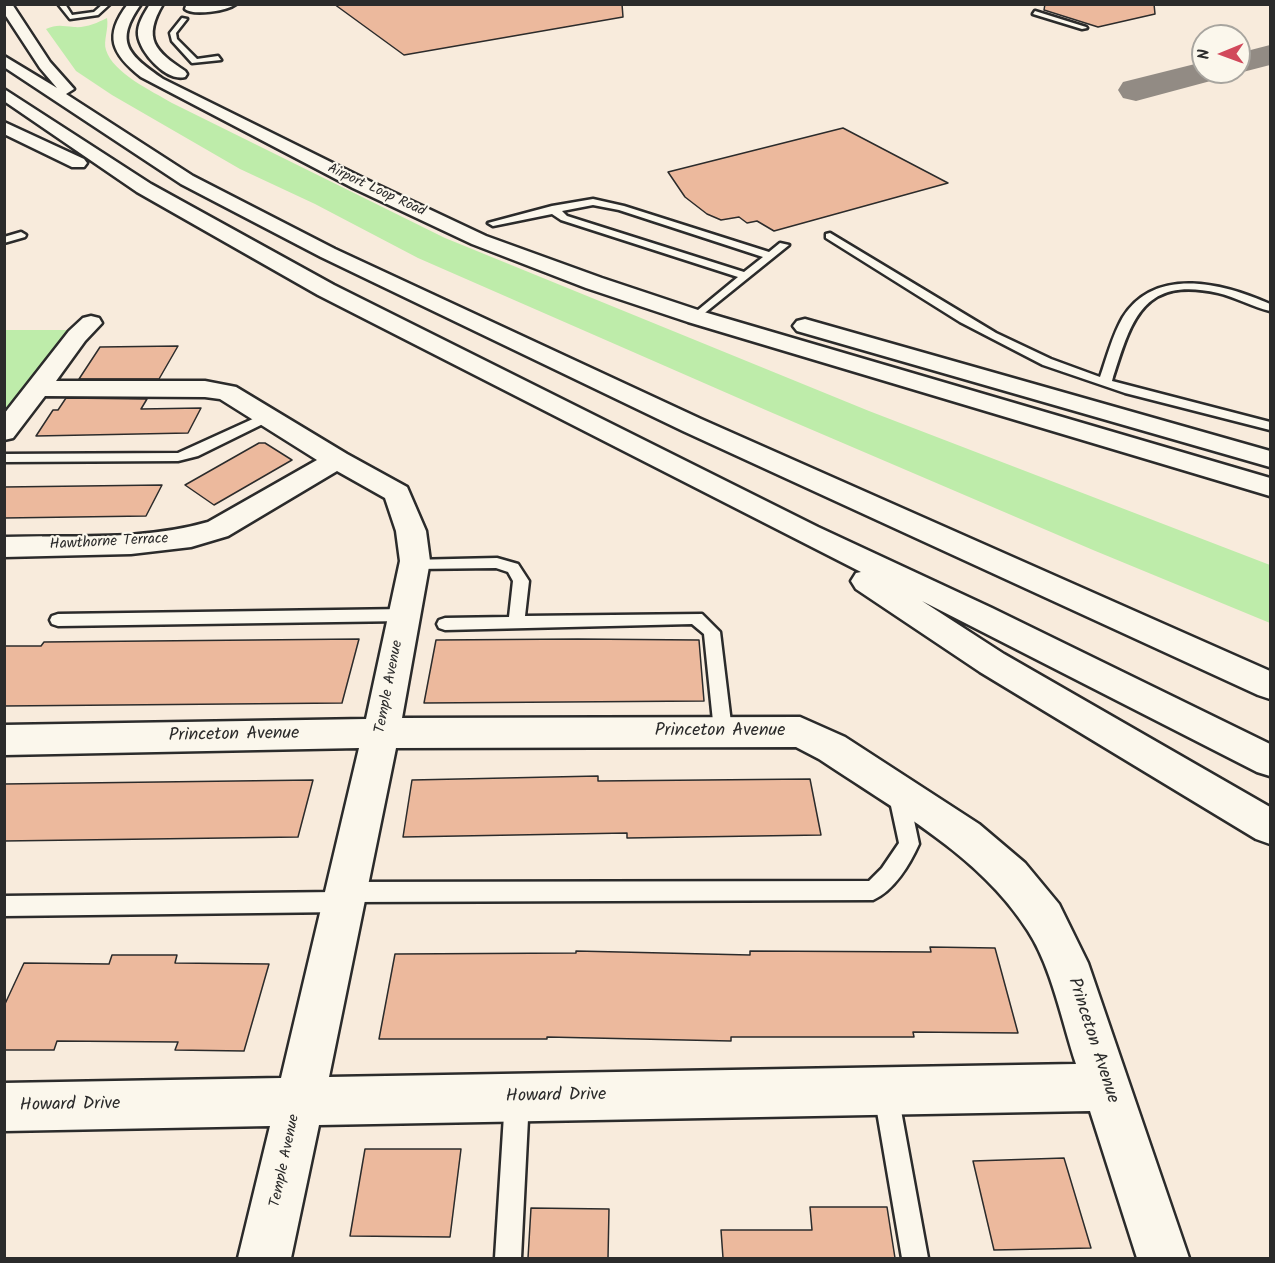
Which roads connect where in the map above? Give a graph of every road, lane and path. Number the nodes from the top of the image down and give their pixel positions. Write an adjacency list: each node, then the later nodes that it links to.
1 (5, 4): 15 (main road)
2 (61, 4): 3 (lane)
3 (106, 4)
4 (135, 4): 27 (main road, Airport Loop Road)
5 (157, 4): 13 (main road)
6 (230, 4): 8 (main road)
7 (1035, 13): 9 (lane)
8 (187, 14): 10 (lane)
9 (1084, 28)
10 (218, 58)
11 (4, 60): 15 (main road)
12 (4, 94): 16 (main road)
13 (278, 122)
14 (4, 127): 16 (main road)
15 (187, 180): 46 (main road)
16 (144, 188): 39 (main road)
17 (552, 209): 19 (lane); 25 (lane); 26 (lane)
18 (473, 213): 19 (main road)
19 (493, 223): 21 (main road)
20 (21, 235): 23 (lane)
21 (524, 235)
22 (830, 236): 30 (lane)
23 (4, 240)
24 (784, 245): 25 (lane)
25 (771, 256): 26 (lane)
26 (745, 276): 27 (lane)
27 (702, 303): 36 (main road); 38 (main road)
28 (1270, 308): 30 (lane)
29 (91, 323): 31 (main road)
30 (1105, 382): 33 (lane)
31 (38, 388): 32 (main road, Temple Avenue); 34 (main road)
32 (266, 417): 35 (lane); 37 (main road, Temple Avenue)
33 (1270, 426)
34 (4, 432)
35 (4, 458)
36 (1270, 459)
37 (337, 460): 40 (main road, Hawthorne Terrace); 41 (main road, Temple Avenue)
38 (1270, 487)
39 (807, 534): 50 (main road); 52 (main road)
40 (4, 547)
41 (415, 564): 42 (main road, Temple Avenue); 44 (lane)
42 (405, 615): 43 (lane); 48 (main road, Temple Avenue)
43 (58, 620)
44 (516, 622): 45 (lane); 47 (lane)
45 (446, 624)
46 (1270, 686)
47 (723, 731): 48 (main road, Princeton Avenue); 51 (main road, Princeton Avenue)
48 (381, 733): 49 (main road, Princeton Avenue); 53 (main road, Temple Avenue)
49 (4, 740)
50 (1270, 761)
51 (898, 792): 53 (lane); 55 (main road, Princeton Avenue)
52 (1270, 827)
53 (345, 897): 54 (lane); 58 (main road, Temple Avenue)
54 (4, 906)
55 (1107, 1088): 56 (main road, Howard Drive); 63 (main road, Princeton Avenue)
56 (885, 1091): 57 (main road, Howard Drive); 62 (lane)
57 (518, 1098): 58 (main road, Howard Drive); 61 (lane)
58 (299, 1102): 59 (main road, Howard Drive); 60 (main road, Temple Avenue)
59 (4, 1107)
60 (265, 1258)
61 (508, 1258)
62 (915, 1258)
63 (1163, 1258)

